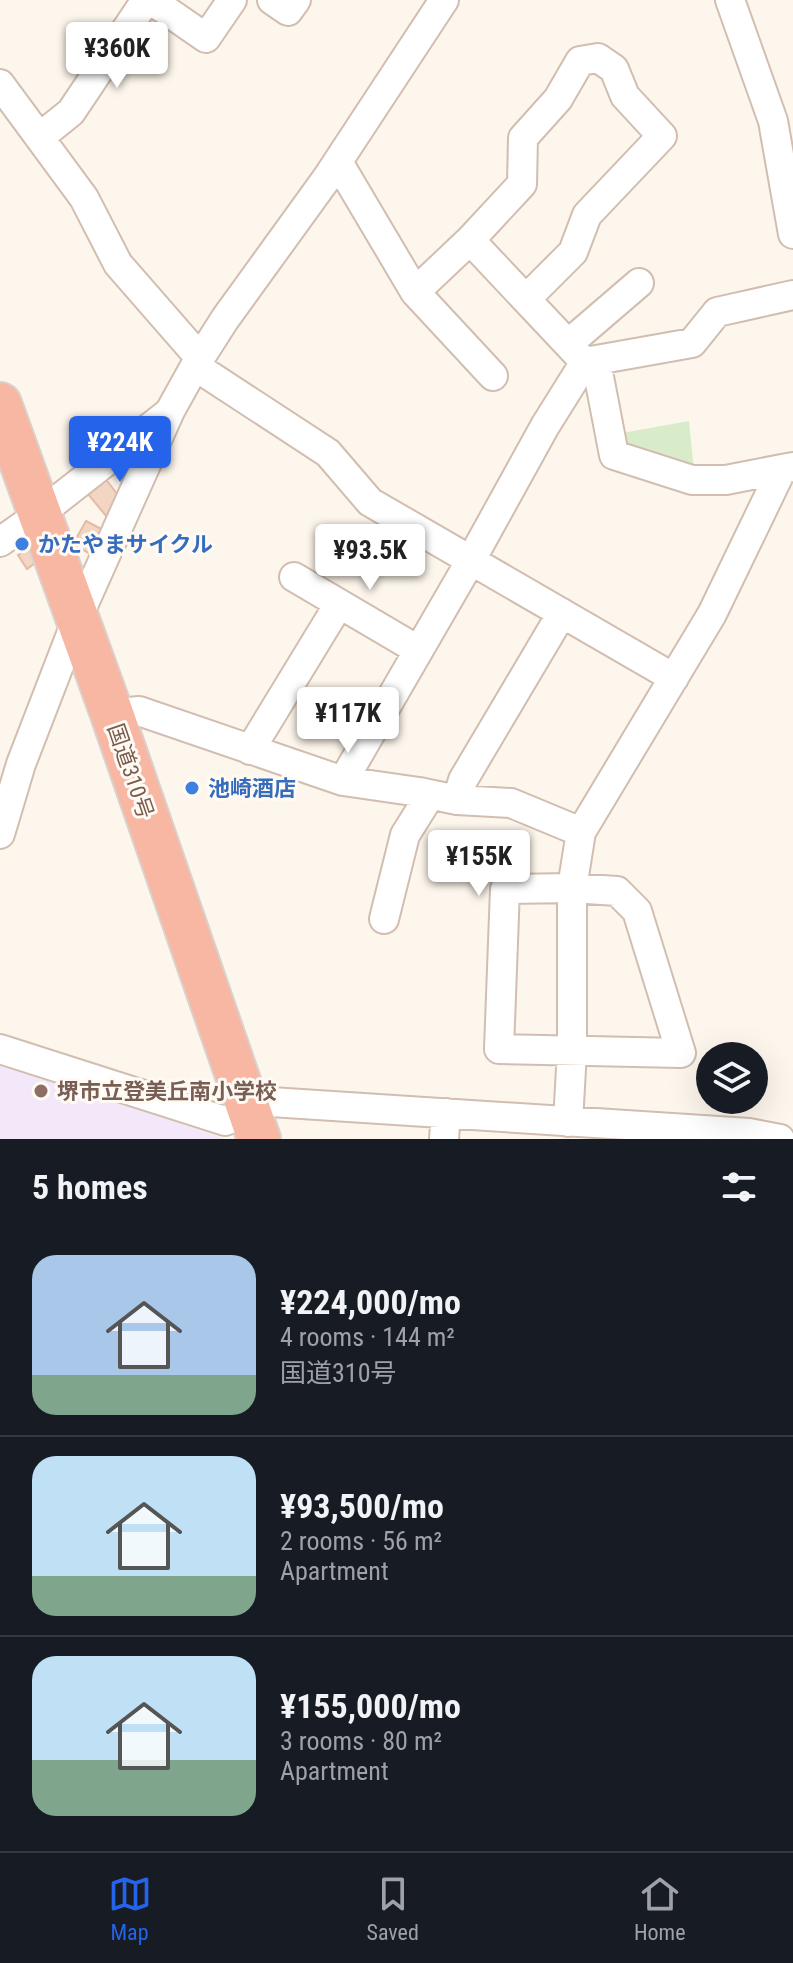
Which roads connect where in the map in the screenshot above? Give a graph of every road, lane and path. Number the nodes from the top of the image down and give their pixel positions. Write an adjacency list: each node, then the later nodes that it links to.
1 (148, 0): 2 (street); 8 (street)
2 (232, 0)
3 (272, 0): 4 (street)
4 (296, 0)
5 (444, 0): 9 (street)
6 (730, 0): 10 (street)
7 (0, 84): 8 (street)
8 (40, 137): 17 (street)
9 (338, 162): 13 (street); 17 (street)
10 (793, 234)
11 (470, 240): 13 (street); 15 (street); 15 (street)
12 (639, 283): 16 (street)
13 (415, 292): 18 (street)
14 (793, 295): 16 (street)
15 (526, 299): 16 (street)
16 (576, 353): 21 (street); 24 (street)
17 (198, 362): 20 (street); 24 (street)
18 (493, 376)
19 (0, 404): 22 (highway, 国道310号)
20 (170, 411): 22 (street); 28 (street)
21 (787, 468): 30 (street)
22 (38, 515): 23 (street); 28 (highway, 国道310号)
23 (0, 542)
24 (471, 560): 27 (street); 29 (street)
25 (294, 577): 26 (street)
26 (339, 604): 29 (street); 32 (street)
27 (562, 613): 30 (street); 34 (street)
28 (77, 619): 31 (highway, 国道310号); 36 (street)
29 (418, 650): 33 (street)
30 (674, 678): 35 (street)
31 (112, 714): 32 (street); 42 (highway, 国道310号)
32 (250, 750): 33 (street)
33 (343, 781): 34 (street)
34 (443, 797): 35 (street); 38 (street)
35 (581, 832): 37 (street)
36 (0, 834)
37 (572, 888): 40 (street); 40 (street); 40 (street)
38 (384, 919)
39 (0, 1049): 42 (street)
40 (572, 1051): 41 (street)
41 (568, 1122): 43 (street); 44 (street)
42 (254, 1125): 43 (street)
43 (445, 1126)
44 (780, 1139)

